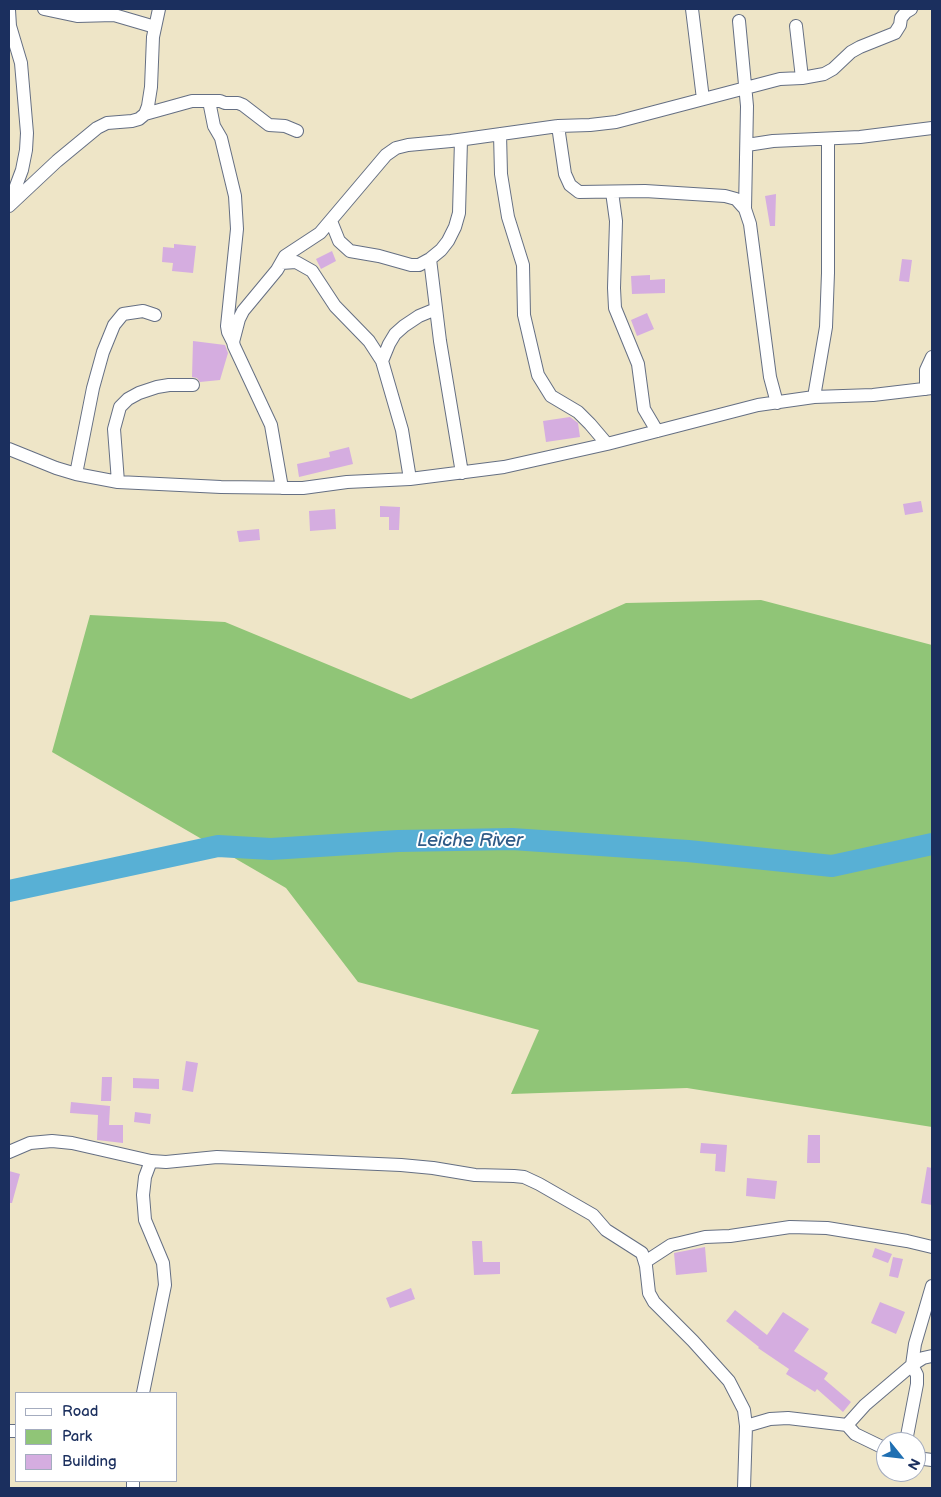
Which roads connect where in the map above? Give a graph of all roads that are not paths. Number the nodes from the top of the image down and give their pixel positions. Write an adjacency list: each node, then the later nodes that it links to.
1 (44, 9): 8 (street)
2 (159, 9): 8 (street)
3 (692, 9): 11 (street)
4 (911, 9): 9 (street)
5 (9, 10): 22 (street)
6 (739, 21): 10 (street)
7 (796, 26): 9 (street)
8 (155, 27): 13 (street)
9 (802, 78): 10 (street)
10 (746, 88): 11 (street); 20 (street)
11 (703, 99): 14 (street)
12 (208, 101): 13 (street); 16 (street); 29 (street)
13 (145, 114): 22 (street)
14 (558, 126): 17 (street); 21 (street)
15 (932, 128): 18 (street)
16 (297, 132)
17 (500, 134): 19 (street); 37 (street)
18 (828, 139): 20 (street); 34 (street)
19 (460, 140): 24 (street); 25 (street)
20 (747, 145): 23 (street)
21 (612, 192): 23 (street); 36 (street)
22 (9, 205)
23 (745, 209): 35 (street)
24 (331, 221): 25 (street); 26 (street)
25 (430, 260): 27 (street)
26 (281, 263): 29 (street); 31 (street)
27 (436, 309): 31 (street); 39 (street)
28 (156, 315): 40 (street)
29 (233, 342): 43 (street)
30 (932, 357): 33 (street)
31 (382, 361): 41 (street)
32 (193, 385): 42 (street)
33 (929, 389): 34 (street)
34 (814, 397): 35 (street)
35 (776, 402): 36 (street)
36 (657, 431): 37 (street)
37 (607, 444): 39 (street)
38 (9, 450): 40 (street)
39 (462, 473): 41 (street)
40 (76, 474): 42 (street)
41 (410, 479): 43 (street)
42 (118, 482): 43 (street)
43 (282, 488)
44 (9, 1152): 45 (street)
45 (151, 1161): 47 (street); 51 (street)
46 (932, 1247): 47 (street)
47 (645, 1262): 52 (street)
48 (932, 1286): 50 (street)
49 (932, 1356): 50 (street)
50 (912, 1365): 53 (street); 54 (street)
51 (144, 1392)
52 (746, 1426): 53 (street); 56 (street)
53 (847, 1426): 55 (street)
54 (907, 1432)
55 (876, 1444)
56 (744, 1488)

